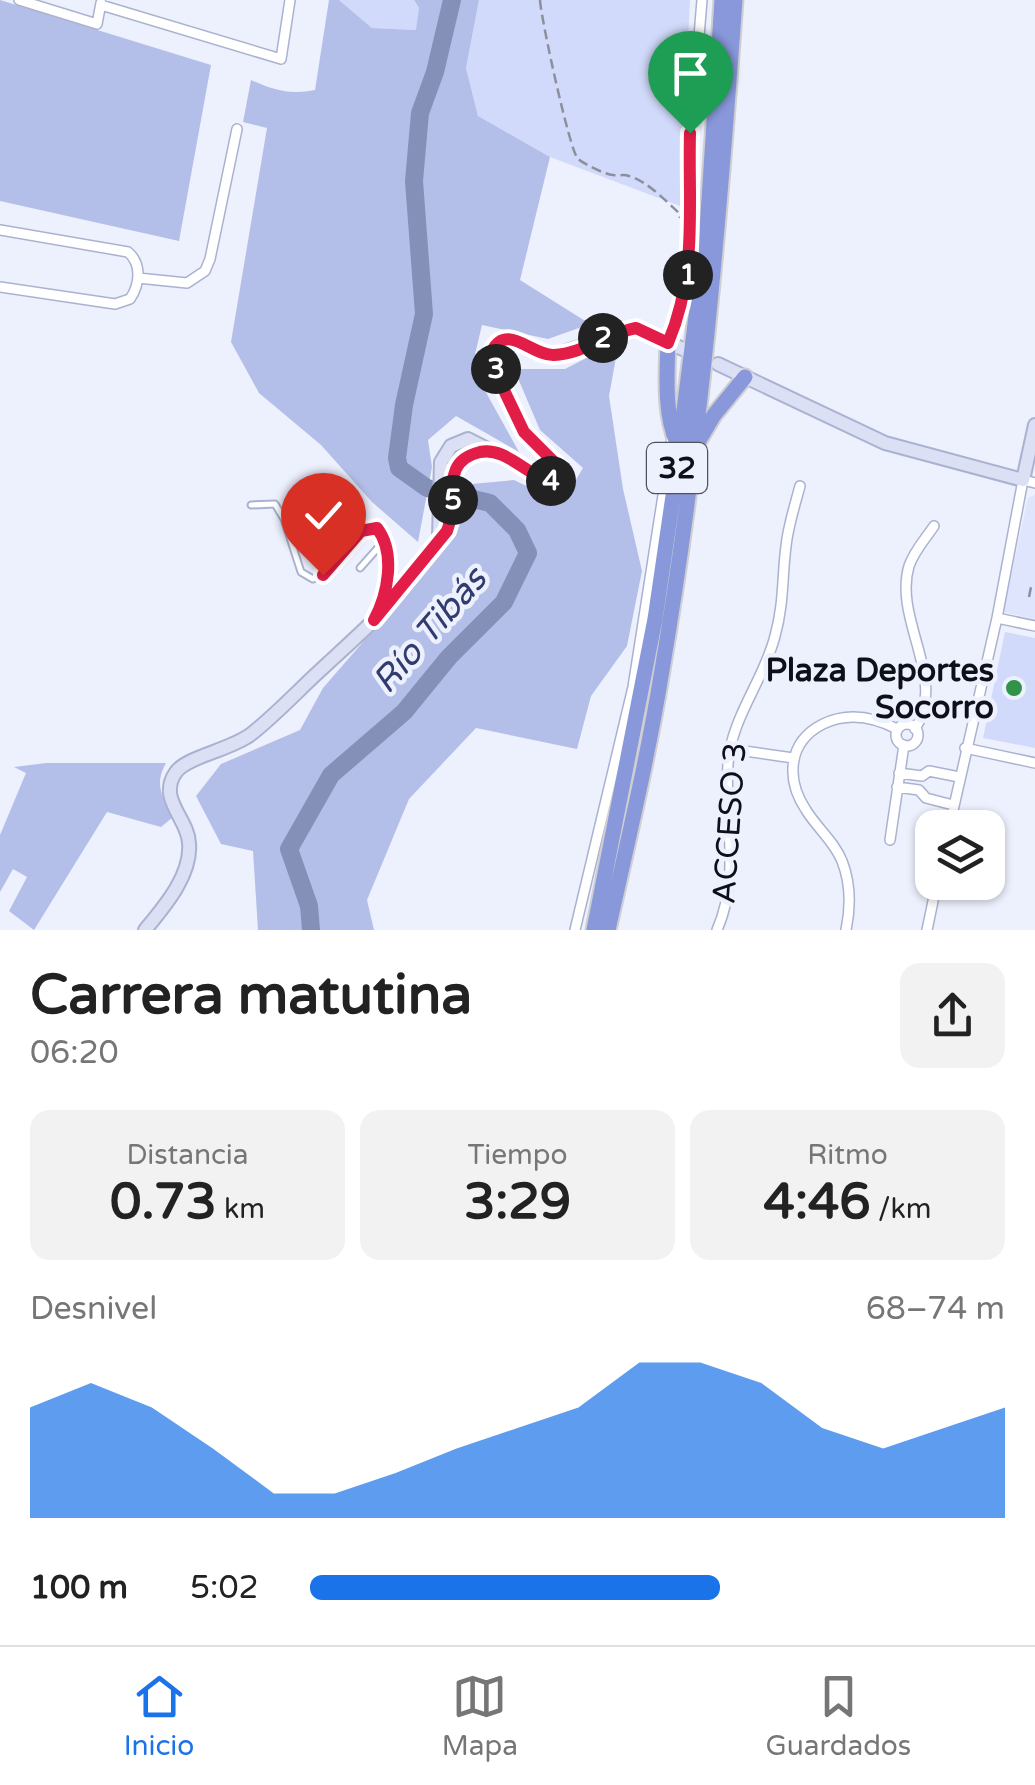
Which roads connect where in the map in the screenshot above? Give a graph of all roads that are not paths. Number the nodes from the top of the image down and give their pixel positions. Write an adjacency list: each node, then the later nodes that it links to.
1 (19, 0): 6 (street)
2 (290, 0): 6 (street)
3 (702, 0): 11 (street)
4 (722, 0): 16 (highway, 32)
5 (735, 0): 16 (highway, 32)
6 (101, 2)
7 (236, 128): 9 (street)
8 (0, 230): 9 (street)
9 (138, 278): 10 (street)
10 (0, 287)
11 (668, 343): 12 (street); 16 (highway); 17 (street)
12 (685, 350)
13 (718, 364): 14 (street)
14 (746, 377): 16 (highway); 18 (street)
15 (1035, 425): 18 (street)
16 (682, 444): 45 (street); 46 (highway, 32); 47 (highway, 32)
17 (447, 474): 22 (street); 22 (street)
18 (1029, 481): 25 (street)
19 (800, 486): 32 (street, ACCESO 3)
20 (251, 505): 23 (lane)
21 (934, 526): 28 (street)
22 (439, 538): 26 (street)
23 (384, 541): 24 (lane); 26 (lane)
24 (360, 568)
25 (997, 618): 27 (street); 31 (street)
26 (374, 620): 44 (street)
27 (1035, 626)
28 (916, 728): 29 (street); 30 (street)
29 (898, 729): 30 (street); 33 (street, ACCESO 3)
30 (904, 745): 35 (street)
31 (966, 748): 34 (street); 37 (street)
32 (731, 749): 33 (street); 48 (street, ACCESO 3)
33 (793, 758): 49 (street, ACCESO 3)
34 (1035, 763)
35 (899, 773): 36 (street); 38 (street)
36 (922, 776): 37 (street); 39 (street)
37 (959, 777): 40 (street)
38 (897, 787): 39 (street); 42 (street)
39 (920, 790): 40 (street)
40 (953, 805): 41 (street)
41 (952, 810)
42 (890, 840)
43 (933, 900): 50 (street)
44 (144, 930)
45 (575, 930)
46 (594, 930)
47 (608, 930)
48 (717, 930)
49 (846, 930)
50 (926, 930)

